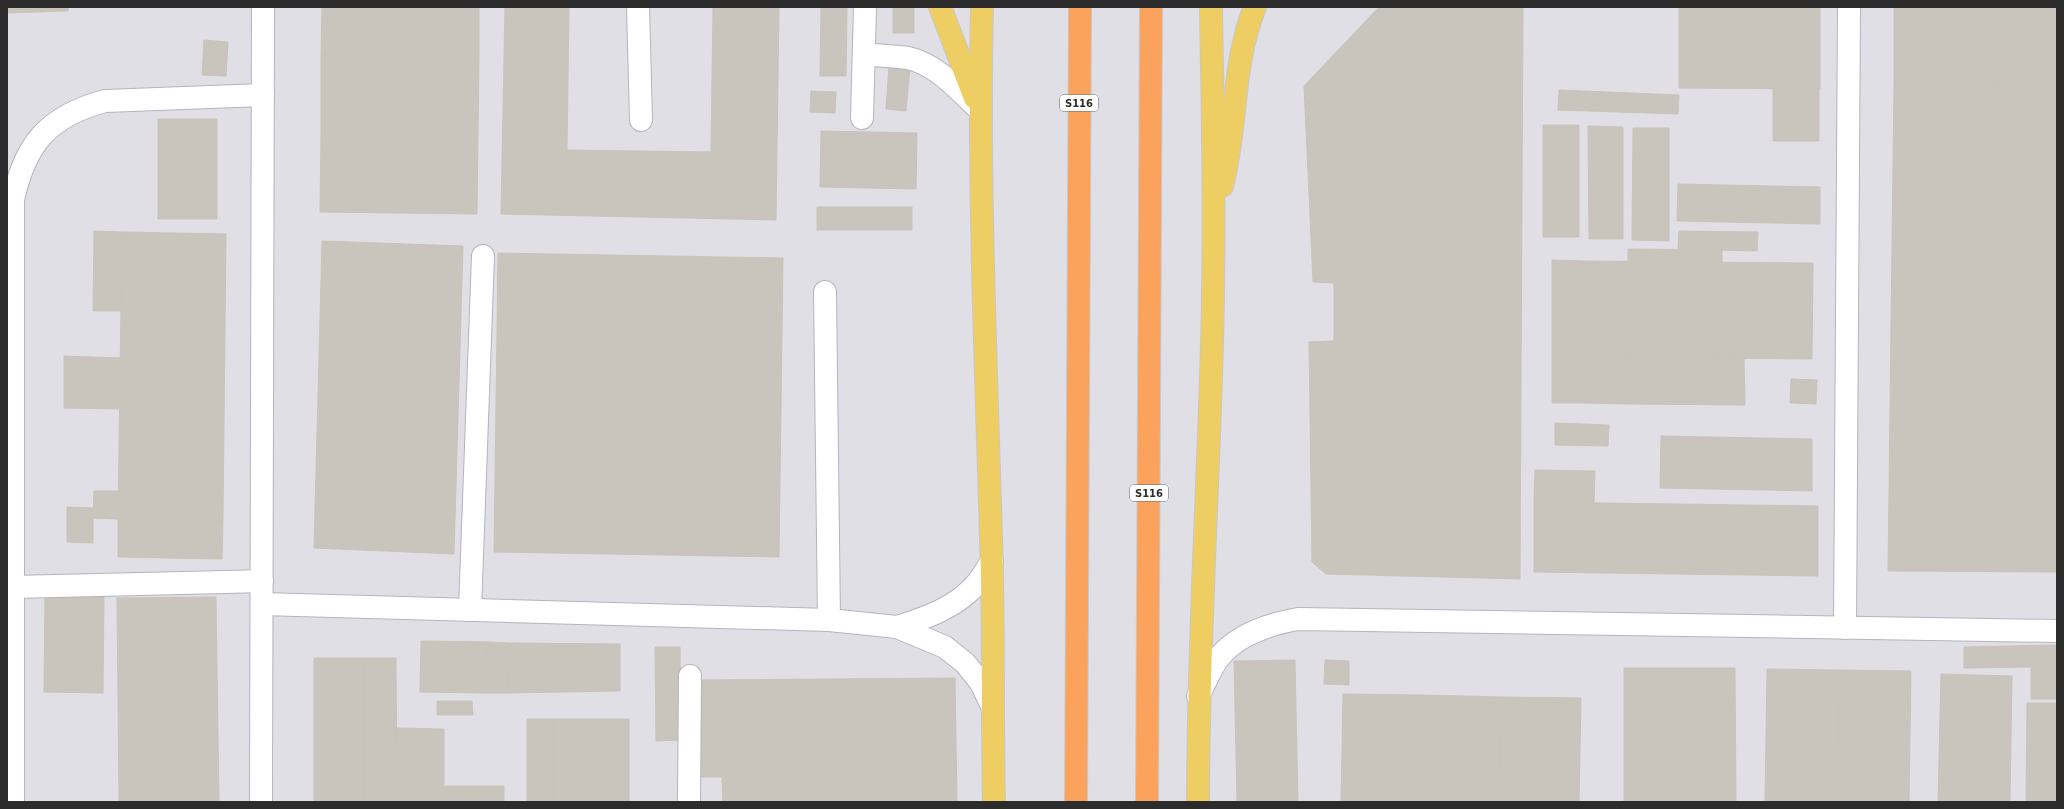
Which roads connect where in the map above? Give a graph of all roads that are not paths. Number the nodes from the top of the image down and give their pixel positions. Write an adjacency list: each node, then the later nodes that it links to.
1 (263, 7): 12 (lane)
2 (638, 7): 15 (lane)
3 (865, 7): 11 (lane)
4 (940, 7): 13 (main road)
5 (982, 7): 13 (main road)
6 (1080, 7): 35 (highway, S116)
7 (1151, 7): 36 (highway, S116)
8 (1211, 7): 16 (main road)
9 (1255, 7): 16 (main road)
10 (1849, 7): 26 (lane)
11 (865, 54): 13 (lane); 14 (lane)
12 (263, 95): 20 (lane); 21 (lane)
13 (980, 110): 19 (main road)
14 (862, 118)
15 (641, 120)
16 (1215, 216): 29 (main road)
17 (483, 256): 23 (lane)
18 (825, 292): 24 (lane)
19 (992, 561): 25 (lane); 30 (main road)
20 (262, 581): 21 (lane); 22 (lane)
21 (13, 587): 31 (lane)
22 (262, 604): 23 (lane); 32 (lane)
23 (470, 610): 24 (lane)
24 (829, 620): 25 (lane)
25 (897, 627): 30 (lane)
26 (1846, 628): 27 (lane); 29 (lane)
27 (2057, 631)
28 (690, 676): 33 (lane)
29 (1198, 696): 37 (main road)
30 (992, 706): 34 (main road)
31 (13, 802)
32 (261, 802)
33 (689, 802)
34 (994, 802)
35 (1076, 802)
36 (1147, 802)
37 (1198, 802)

